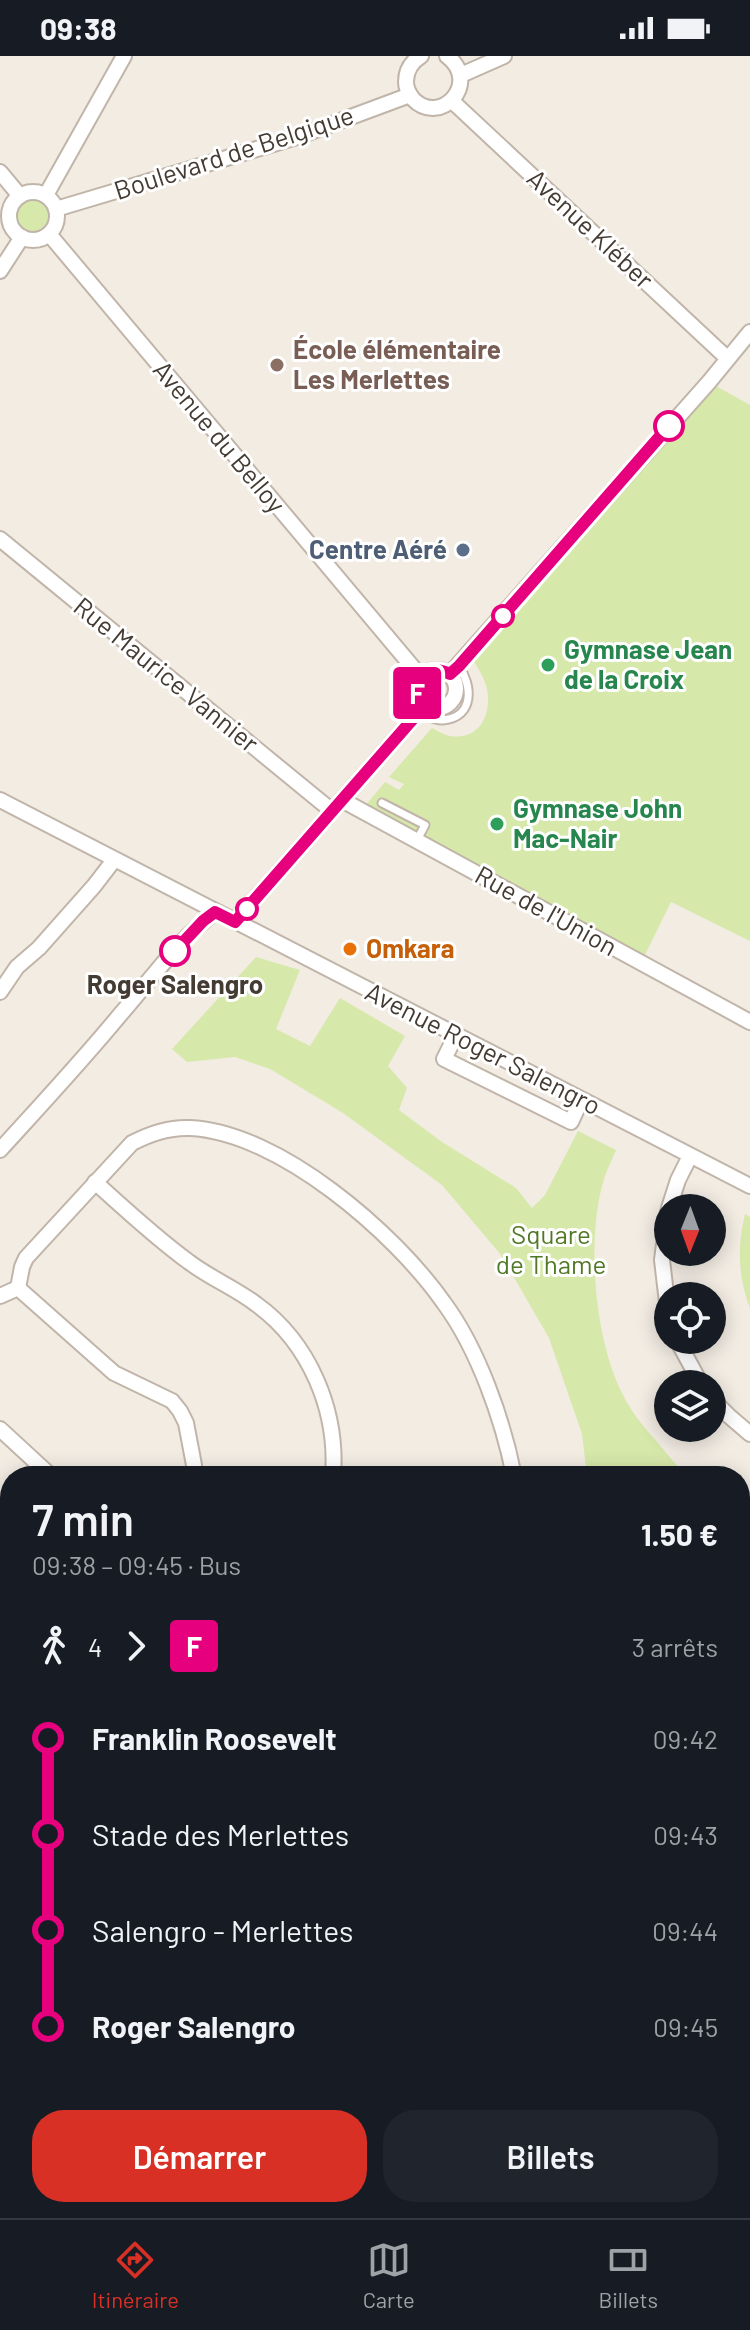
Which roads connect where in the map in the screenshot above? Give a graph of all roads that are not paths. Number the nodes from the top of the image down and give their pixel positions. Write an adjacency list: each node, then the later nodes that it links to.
1 (124, 56): 9 (street)
2 (447, 56): 5 (street)
3 (504, 56): 5 (street)
4 (411, 59): 6 (street)
5 (461, 75): 7 (street)
6 (410, 95): 7 (street); 11 (street, Boulevard de Belgique)
7 (452, 101): 17 (street, Avenue Kléber)
8 (0, 172): 10 (street)
9 (46, 195): 10 (street); 11 (street)
10 (20, 196): 12 (street)
11 (56, 209): 13 (street)
12 (5, 221): 14 (street)
13 (49, 234): 14 (street); 20 (street, Avenue du Belloy)
14 (22, 237): 15 (street)
15 (0, 271)
16 (750, 332): 17 (street)
17 (727, 358): 19 (street)
18 (0, 539): 24 (street, Rue Maurice Vannier)
19 (454, 670): 20 (street); 21 (street)
20 (421, 677): 21 (street)
21 (422, 708): 24 (street)
22 (0, 800): 26 (street, Avenue Roger Salengro)
23 (382, 803): 25 (lane)
24 (337, 806): 25 (street, Rue de l'Union); 28 (street)
25 (417, 840): 30 (street, Rue de l'Union)
26 (114, 860): 27 (street, Avenue Roger Salengro); 29 (street)
27 (215, 912): 28 (street, Avenue Roger Salengro); 33 (street)
28 (235, 922): 31 (street, Avenue Roger Salengro)
29 (0, 992)
30 (750, 1022)
31 (456, 1035): 32 (street, Avenue Roger Salengro); 32 (street)
32 (581, 1100): 34 (street, Avenue Roger Salengro)
33 (0, 1150)
34 (690, 1156): 36 (street, Avenue Roger Salengro); 37 (street)
35 (95, 1182): 38 (street); 45 (street); 46 (street)
36 (750, 1186)
37 (673, 1194)
38 (18, 1288): 39 (street); 44 (street)
39 (0, 1296)
40 (726, 1413): 42 (street)
41 (0, 1429): 43 (street)
42 (750, 1434)
43 (40, 1466)
44 (194, 1466)
45 (334, 1466)
46 (512, 1466)

